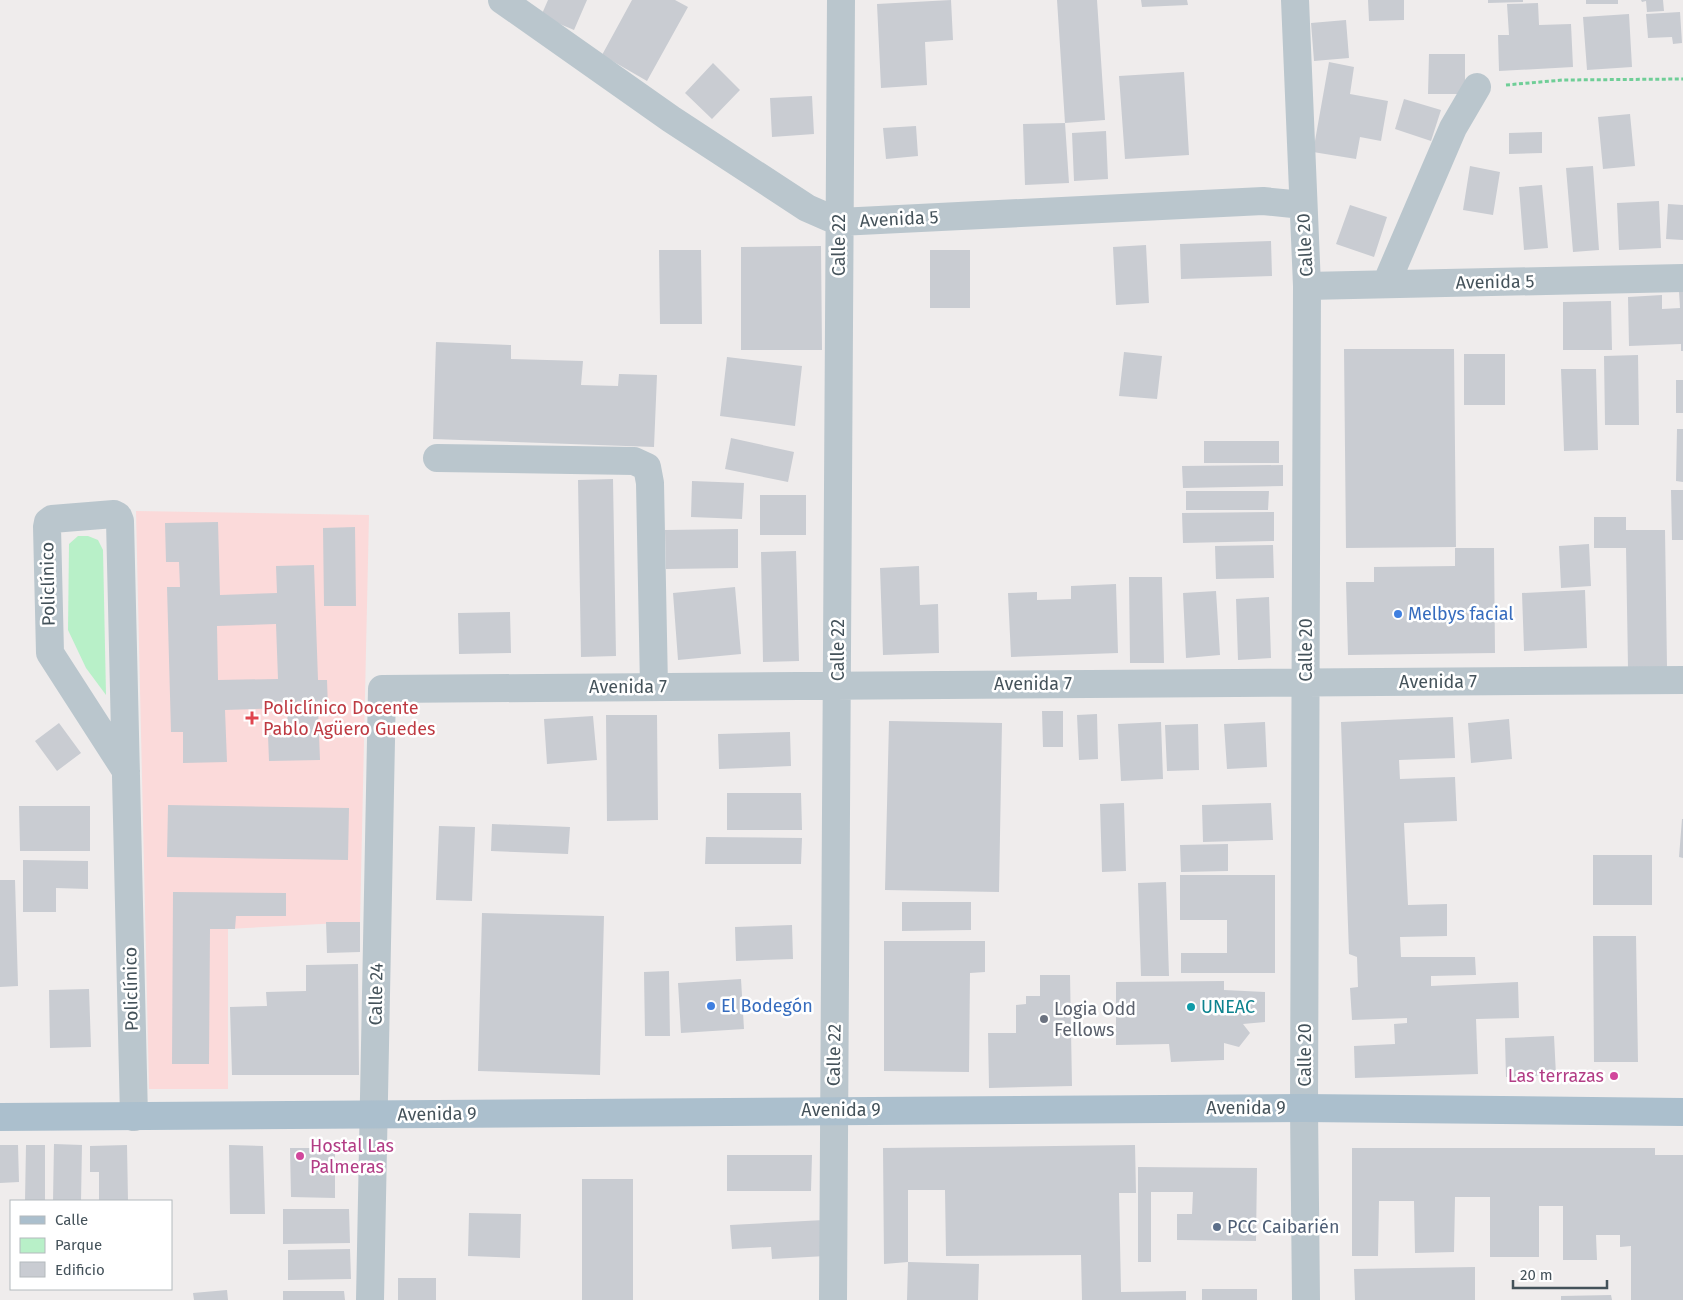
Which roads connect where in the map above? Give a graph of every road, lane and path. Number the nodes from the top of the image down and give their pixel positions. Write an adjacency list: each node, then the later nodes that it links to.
1 (502, 0): 7 (street, Avenida 5)
2 (841, 0): 7 (street, Calle 22)
3 (1295, 0): 6 (street, Calle 20)
4 (1683, 79): 5 (path)
5 (1477, 87): 9 (street)
6 (1303, 205): 7 (street, Avenida 5); 10 (street, Calle 20)
7 (839, 222): 14 (street, Calle 22)
8 (1683, 278): 9 (street, Avenida 5)
9 (1386, 284): 10 (street, Avenida 5)
10 (1307, 286): 13 (street, Calle 20)
11 (437, 458): 15 (street)
12 (1683, 680): 13 (street, Avenida 7)
13 (1306, 682): 14 (street, Avenida 7); 18 (street, Calle 20)
14 (838, 685): 15 (street, Avenida 7); 19 (street, Calle 22)
15 (654, 687): 16 (street, Avenida 7)
16 (382, 689): 21 (street, Calle 24)
17 (126, 771): 17 (street, Policlínico); 23 (street, Policlínico)
18 (1304, 1108): 19 (main road, Avenida 9); 20 (main road, Avenida 9); 26 (street, Calle 20)
19 (834, 1110): 21 (main road, Avenida 9); 25 (street, Calle 22)
20 (1683, 1112)
21 (373, 1115): 23 (main road, Avenida 9); 24 (street, Calle 24)
22 (0, 1117): 23 (main road, Avenida 9)
23 (134, 1117)
24 (370, 1300)
25 (833, 1300)
26 (1306, 1300)

